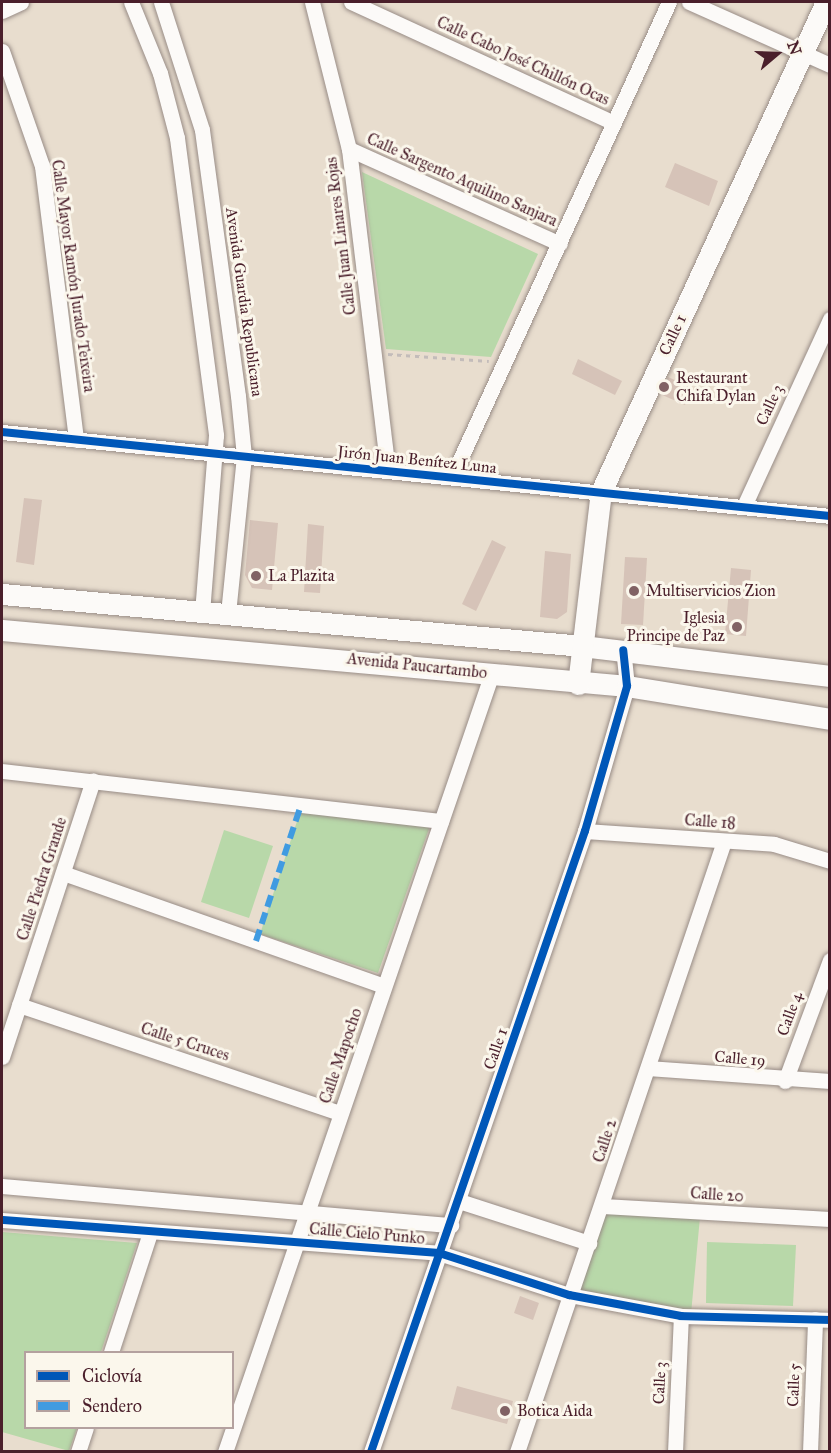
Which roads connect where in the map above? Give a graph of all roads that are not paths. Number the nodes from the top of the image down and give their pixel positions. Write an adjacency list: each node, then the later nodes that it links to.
1 (21, 2): 9 (street)
2 (131, 2): 19 (street)
3 (161, 2): 20 (street, Avenida Guardia Republicana)
4 (312, 2): 14 (street, Calle Juan Linares Rojas)
5 (351, 2): 13 (street, Calle Cabo José Chillón Ocas)
6 (669, 2): 13 (street)
7 (689, 2): 11 (street)
8 (826, 2): 11 (main road, Calle 1)
9 (2, 11)
10 (2, 51): 18 (street, Calle Mayor Ramón Jurado Teixeira)
11 (802, 53): 12 (street); 23 (main road, Calle 1)
12 (830, 65)
13 (614, 123): 15 (street)
14 (349, 148): 15 (street, Calle Sargento Aquilino Sanjara); 21 (street, Calle Juan Linares Rojas)
15 (560, 244): 22 (street)
16 (830, 319): 24 (street, Calle 3)
17 (2, 432): 18 (street, Jirón Juan Benítez Luna)
18 (76, 440): 19 (street, Jirón Juan Benítez Luna)
19 (218, 454): 20 (street, Jirón Juan Benítez Luna); 27 (street)
20 (244, 456): 21 (street, Jirón Juan Benítez Luna); 28 (street, Avenida Guardia Republicana)
21 (388, 471): 22 (street, Jirón Juan Benítez Luna)
22 (453, 477): 23 (street, Jirón Juan Benítez Luna)
23 (601, 492): 24 (street, Jirón Juan Benítez Luna); 30 (main road, Calle 1)
24 (744, 506): 25 (street, Jirón Juan Benítez Luna)
25 (830, 516)
26 (2, 594): 27 (main road, Avenida Paucartambo)
27 (202, 612): 28 (main road, Avenida Paucartambo)
28 (228, 614): 30 (main road, Avenida Paucartambo)
29 (2, 630): 32 (main road, Avenida Paucartambo)
30 (582, 645): 31 (main road, Avenida Paucartambo); 34 (main road, Calle 1)
31 (623, 650): 33 (main road, Avenida Paucartambo); 35 (street, Calle 1)
32 (492, 673): 34 (main road, Avenida Paucartambo); 39 (street, Calle Mapocho)
33 (830, 676)
34 (578, 684): 35 (main road, Avenida Paucartambo)
35 (627, 686): 36 (main road, Avenida Paucartambo); 40 (street, Calle 1)
36 (830, 719)
37 (2, 771): 38 (street)
38 (93, 781): 39 (street); 43 (street, Calle Piedra Grande)
39 (441, 821): 45 (street, Calle Mapocho)
40 (585, 831): 41 (street, Calle 18); 53 (street, Calle 1)
41 (724, 841): 42 (street, Calle 18); 48 (street, Calle 2)
42 (830, 861)
43 (63, 873): 45 (street); 46 (street, Calle Piedra Grande)
44 (830, 960): 49 (street, Calle 4)
45 (384, 986): 51 (street, Calle Mapocho)
46 (19, 1005): 47 (street, Calle Piedra Grande); 51 (street, Calle 5 Cruces)
47 (2, 1057)
48 (648, 1068): 49 (street, Calle 19); 54 (street, Calle 2)
49 (785, 1081): 50 (street, Calle 19)
50 (830, 1081)
51 (340, 1113): 55 (street, Calle Mapocho)
52 (2, 1186): 55 (street, Calle Cielo Punko)
53 (459, 1201): 58 (street, Calle 1); 61 (street)
54 (603, 1206): 56 (street, Calle 20); 61 (street, Calle 2)
55 (304, 1212): 58 (street, Calle Cielo Punko); 60 (street, Calle Mapocho)
56 (830, 1219)
57 (2, 1220): 59 (street, Calle Cielo Punko)
58 (451, 1225): 62 (street, Calle 1)
59 (150, 1233): 60 (street, Calle Cielo Punko); 66 (street)
60 (296, 1241): 62 (street, Calle Cielo Punko); 67 (street, Calle Mapocho)
61 (589, 1243): 63 (street, Calle 2)
62 (439, 1253): 63 (street, Calle Cielo Punko); 72 (street, Calle 1)
63 (569, 1295): 64 (street, Calle Cielo Punko); 73 (street, Calle 2)
64 (681, 1316): 65 (street, Calle Cielo Punko); 74 (street, Calle 3)
65 (822, 1319): 75 (street, Calle 5)
66 (112, 1351)
67 (234, 1425)
68 (86, 1429): 70 (street)
69 (233, 1429): 71 (street, Calle Mapocho)
70 (78, 1452)
71 (225, 1452)
72 (371, 1452)
73 (517, 1452)
74 (675, 1452)
75 (810, 1452)

